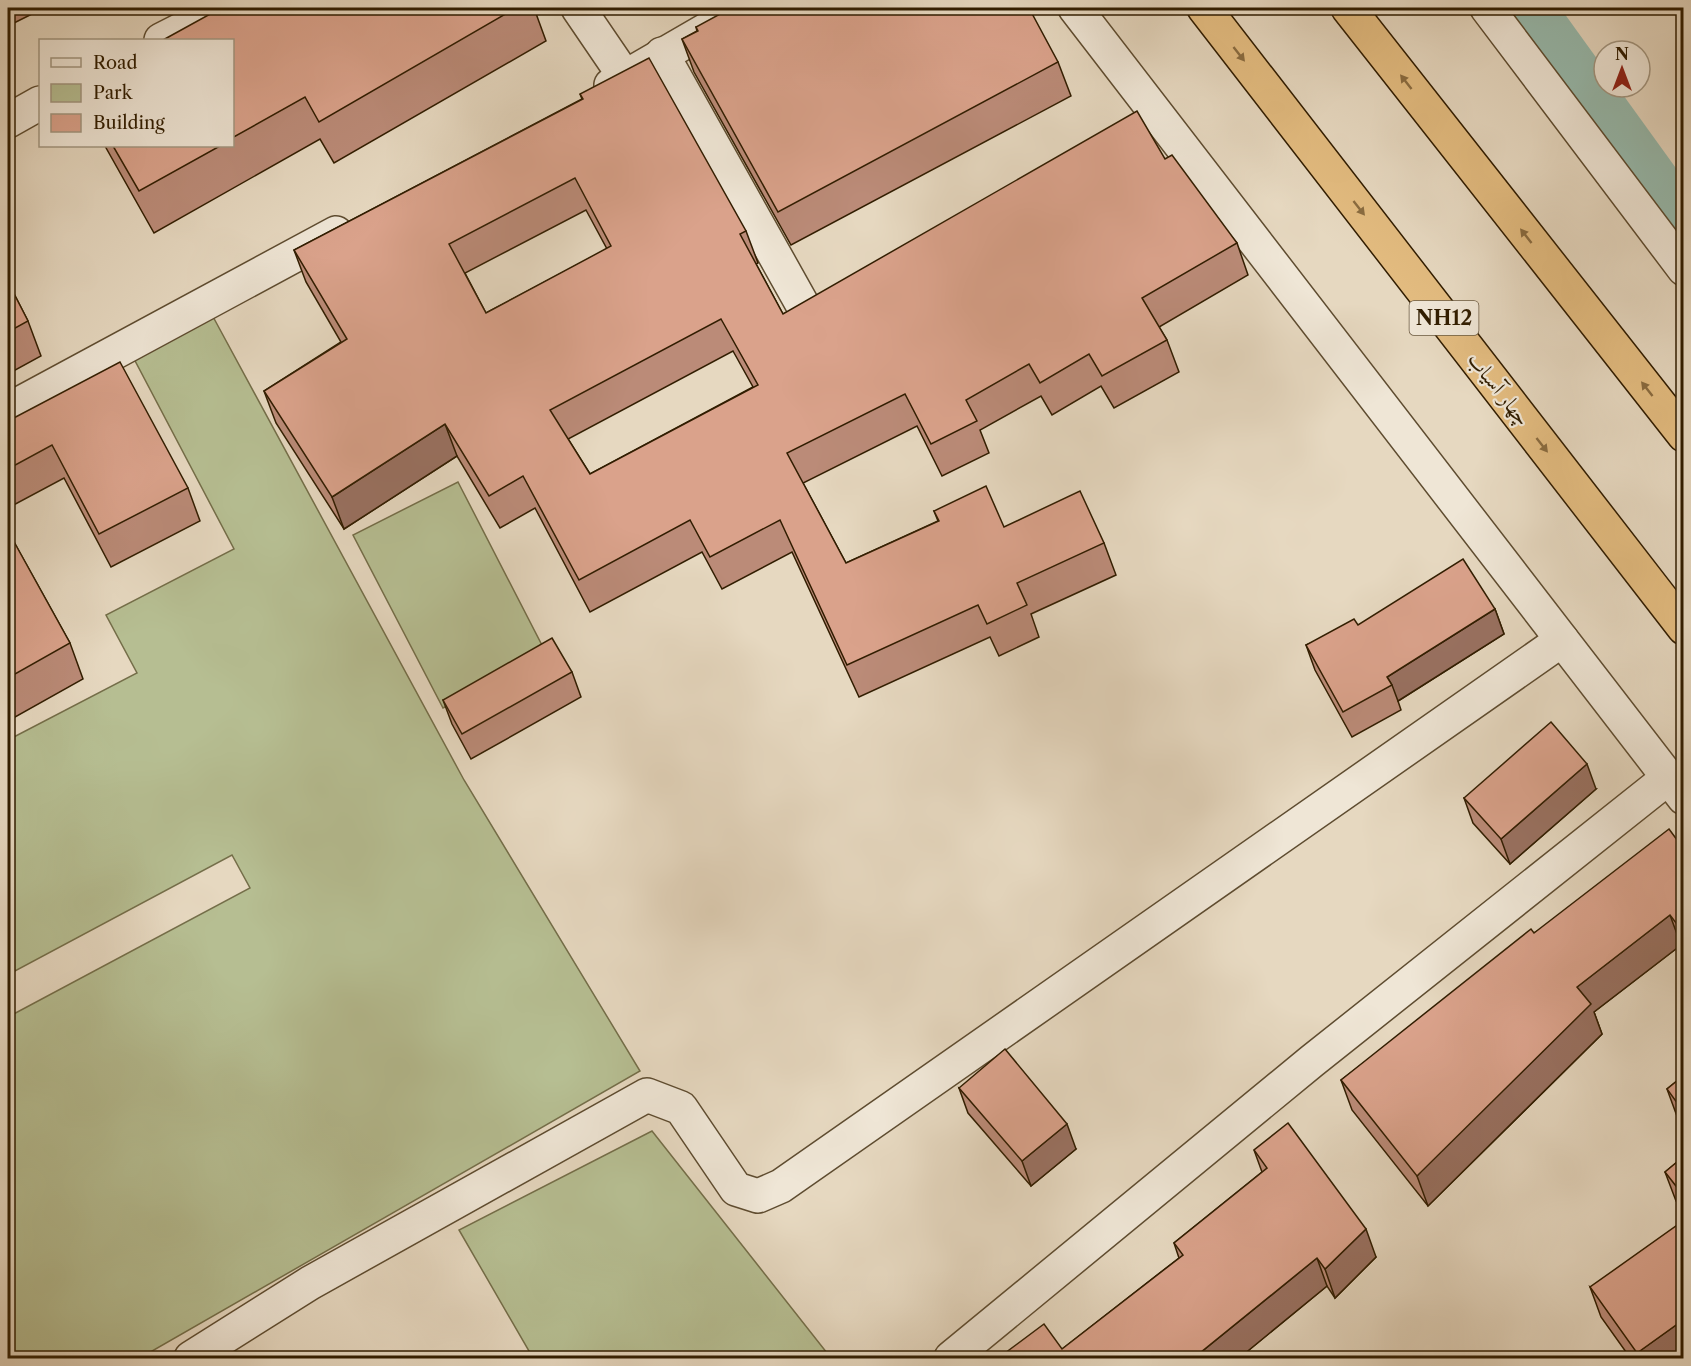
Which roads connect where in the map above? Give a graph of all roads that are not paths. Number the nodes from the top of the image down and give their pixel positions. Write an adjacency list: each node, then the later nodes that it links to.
1 (224, 8): 8 (street)
2 (578, 8): 10 (street)
3 (744, 8): 9 (street)
4 (1075, 8): 20 (street)
5 (1204, 8): 19 (highway, چهار آسیاب / NH12, one-way to 19)
6 (1348, 8): 18 (highway, one-way to 6)
7 (1487, 8): 15 (street)
8 (163, 39)
9 (662, 54): 10 (street); 16 (street)
10 (625, 77): 11 (street)
11 (583, 100)
12 (39, 105): 13 (street)
13 (8, 121)
14 (363, 218): 17 (street)
15 (1683, 269)
16 (806, 311)
17 (8, 410)
18 (1683, 435)
19 (1683, 628)
20 (1562, 640): 21 (street); 22 (street)
21 (1676, 788): 23 (street)
22 (191, 1359)
23 (951, 1359)

